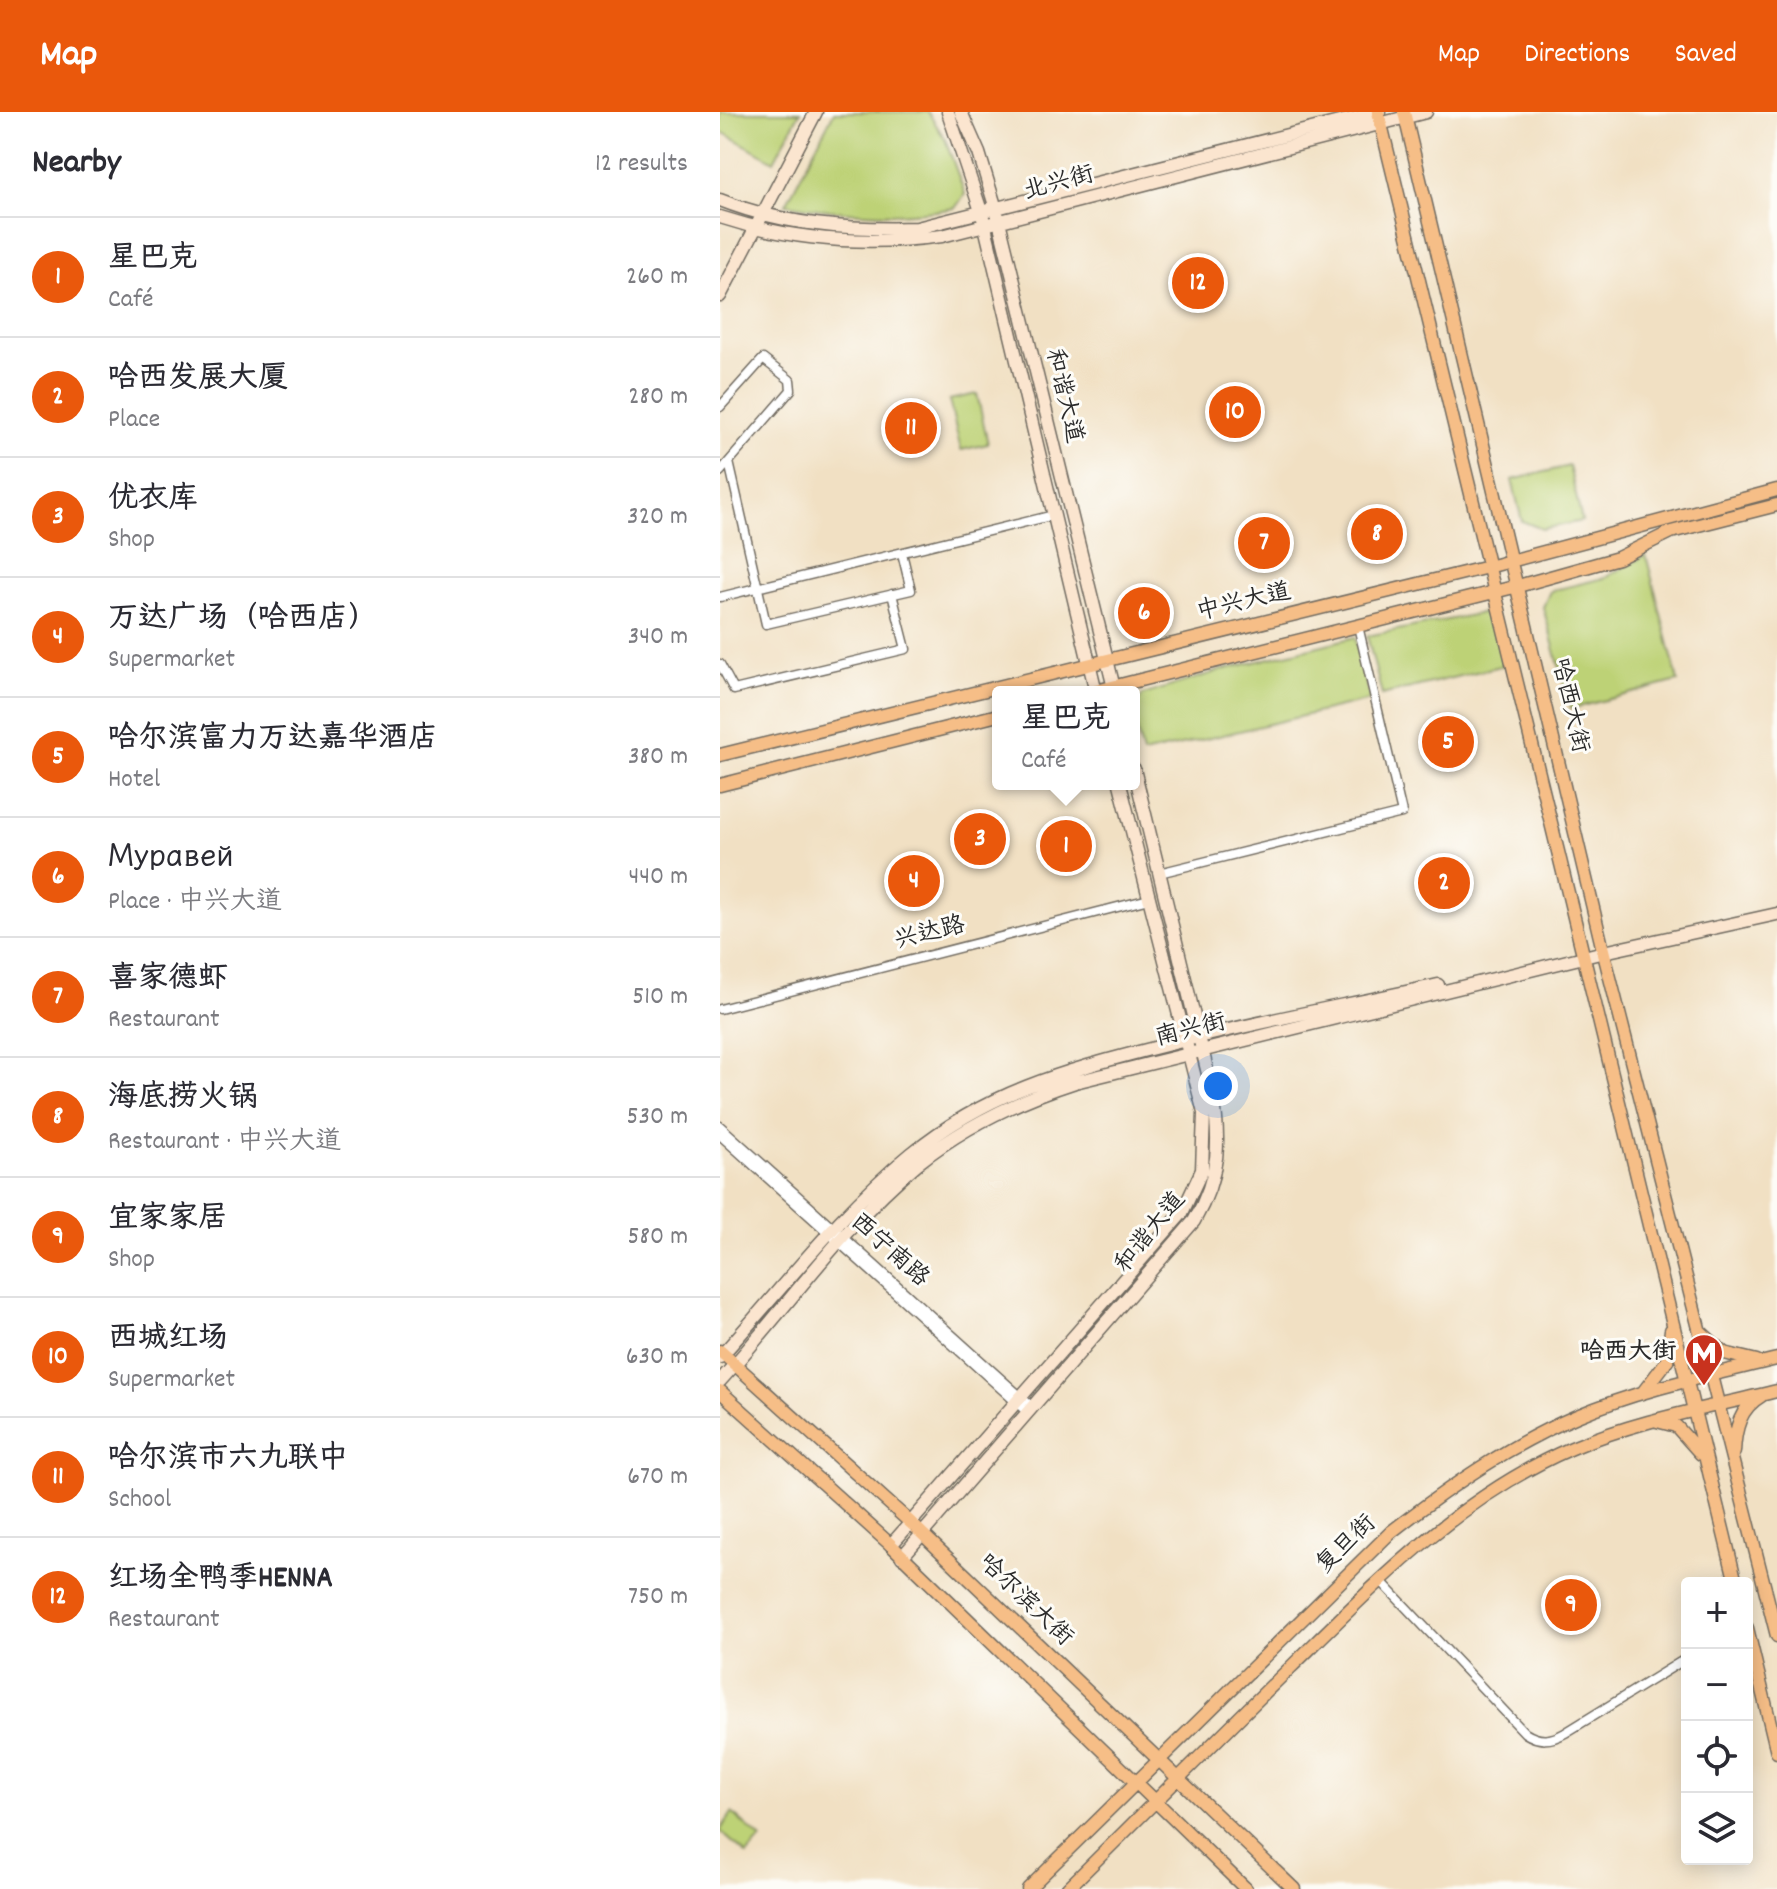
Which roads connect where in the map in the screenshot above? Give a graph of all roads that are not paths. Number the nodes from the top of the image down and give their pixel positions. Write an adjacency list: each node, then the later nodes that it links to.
1 (816, 112): 8 (main road)
2 (948, 112): 11 (main road, 和谐大道)
3 (961, 112): 9 (main road, 和谐大道)
4 (1426, 112): 6 (main road, 北兴街)
5 (1379, 115): 6 (main road, 北兴街); 9 (main road, 北兴街); 22 (main road, 哈西大街)
6 (1404, 115): 21 (main road, 哈西大街)
7 (720, 200): 8 (main road, 北兴街)
8 (763, 215): 11 (main road, 北兴街); 12 (main road)
9 (997, 216): 11 (main road, 北兴街); 29 (main road, 和谐大道)
10 (720, 217): 12 (main road, 北兴街)
11 (984, 220): 12 (main road, 北兴街); 19 (main road, 和谐大道)
12 (756, 227): 13 (main road)
13 (720, 296)
14 (720, 407): 15 (street)
15 (729, 462): 16 (street); 24 (street)
16 (720, 472)
17 (1777, 490): 21 (main road, 中兴大道)
18 (1777, 505): 23 (main road, 中兴大道)
19 (1054, 515): 20 (street); 30 (main road, 和谐大道)
20 (902, 553): 24 (street); 26 (street)
21 (1513, 560): 22 (main road, 中兴大道); 23 (main road, 哈西大街)
22 (1488, 567): 25 (main road, 哈西大街); 29 (main road, 中兴大道)
23 (1518, 586): 25 (main road, 中兴大道); 46 (main road, 哈西大街)
24 (757, 588): 26 (street); 27 (street)
25 (1495, 592): 28 (main road, 中兴大道); 47 (main road, 哈西大街)
26 (892, 594): 31 (street)
27 (720, 597)
28 (1358, 626): 35 (main road, 中兴大道); 42 (street)
29 (1106, 658): 30 (main road, 中兴大道); 34 (main road, 和谐大道)
30 (1088, 663): 32 (main road, 中兴大道); 33 (main road, 和谐大道)
31 (720, 664)
32 (996, 686)
33 (1094, 686)
34 (1114, 686)
35 (1127, 686)
36 (992, 687): 38 (main road, 中兴大道)
37 (992, 717): 39 (main road)
38 (720, 755)
39 (720, 785)
40 (1122, 790): 43 (main road, 和谐大道)
41 (1139, 790): 42 (main road, 和谐大道)
42 (1159, 873): 49 (main road, 和谐大道)
43 (1149, 899): 48 (street, 兴达路); 49 (main road, 和谐大道)
44 (1777, 908): 46 (main road, 南兴街)
45 (1777, 914): 46 (main road, 南兴街)
46 (1603, 949): 47 (main road, 南兴街); 55 (main road, 哈西大街)
47 (1585, 954): 49 (main road, 南兴街); 50 (main road, 南兴街); 54 (main road, 哈西大街)
48 (720, 1009)
49 (1192, 1038): 50 (main road, 和谐大道); 53 (main road, 南兴街)
50 (1196, 1052): 53 (main road, 南兴街); 65 (main road, 和谐大道)
51 (720, 1126): 53 (street, 西宁南路)
52 (720, 1135): 53 (street, 西宁南路)
53 (837, 1236): 56 (main road, 南兴街); 58 (main road, 南兴街); 65 (street, 西宁南路)
54 (1672, 1315): 61 (main road, 哈西大街); 64 (main road)
55 (1698, 1329): 57 (main road); 59 (main road, 哈西大街)
56 (721, 1354): 58 (main road, 哈尔滨大街)
57 (1773, 1360): 59 (main road, 复旦街)
58 (735, 1364): 60 (main road, 南兴街); 71 (main road, 哈尔滨大街)
59 (1709, 1376): 61 (main road, 复旦街); 66 (main road, 哈西大街)
60 (720, 1381)
61 (1687, 1381): 64 (main road, 复旦街); 67 (main road, 哈西大街)
62 (720, 1391): 73 (main road)
63 (1773, 1392): 66 (main road, 复旦街); 69 (main road)
64 (1641, 1394): 81 (main road, 复旦街)
65 (1024, 1404): 71 (main road, 和谐大道); 72 (main road, 和谐大道)
66 (1718, 1405): 67 (main road, 复旦街); 69 (main road, 哈西大街)
67 (1693, 1410): 68 (main road, 复旦街); 70 (main road, 哈西大街)
68 (1650, 1421): 70 (main road); 76 (main road, 复旦街)
69 (1734, 1463): 77 (main road, 哈西大街)
70 (1708, 1467): 75 (main road, 哈西大街)
71 (911, 1523): 72 (main road, 哈尔滨大街); 73 (main road, 和谐大道)
72 (922, 1534): 74 (main road, 和谐大道); 81 (main road, 哈尔滨大街)
73 (891, 1545): 74 (main road)
74 (902, 1557): 83 (main road)
75 (1735, 1577)
76 (1380, 1580): 79 (street); 82 (main road, 复旦街)
77 (1777, 1636)
78 (1752, 1649): 80 (main road)
79 (1681, 1662)
80 (1777, 1752)
81 (1158, 1759): 82 (main road, 哈尔滨大街); 83 (main road, 复旦街)
82 (1177, 1778): 84 (main road, 复旦街); 88 (main road, 哈尔滨大街)
83 (1134, 1783): 84 (main road); 85 (main road, 复旦街)
84 (1154, 1803): 86 (main road, 复旦街); 87 (main road)
85 (1028, 1889)
86 (1067, 1889)
87 (1246, 1889)
88 (1294, 1889)

